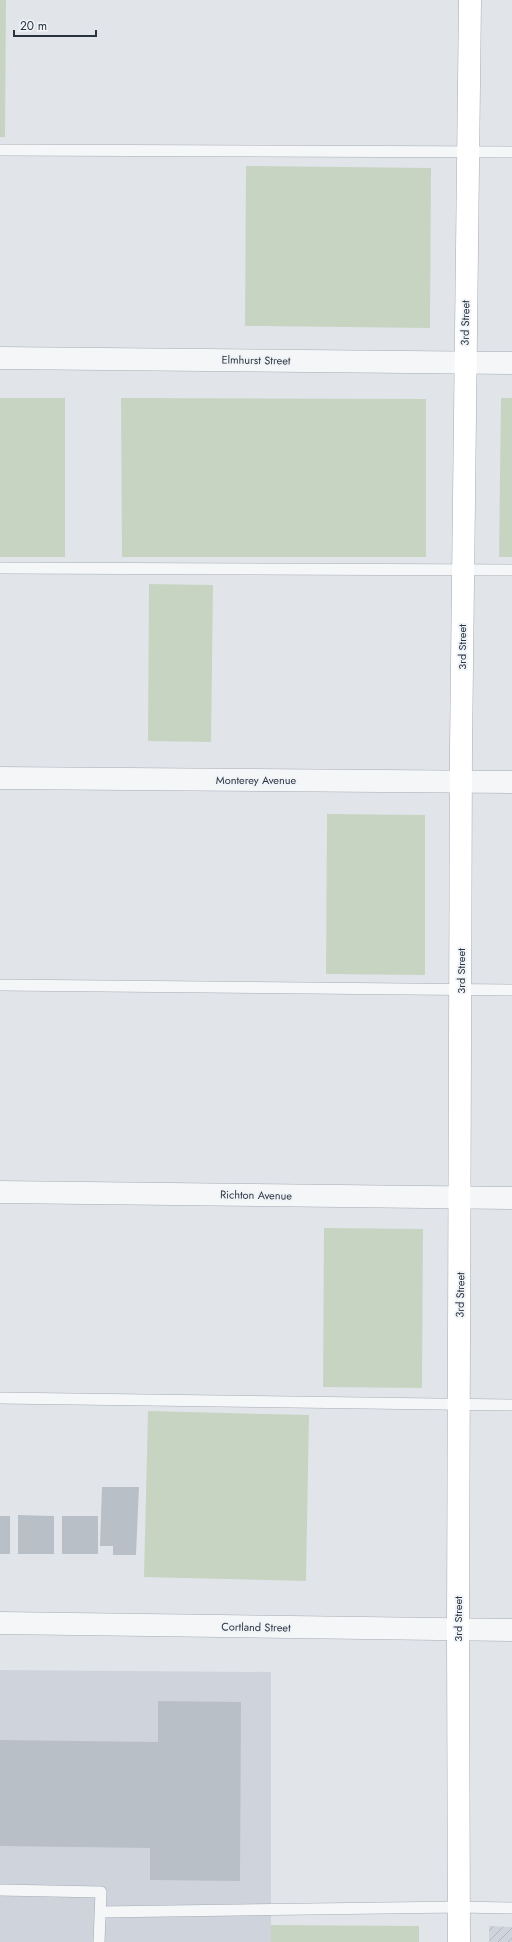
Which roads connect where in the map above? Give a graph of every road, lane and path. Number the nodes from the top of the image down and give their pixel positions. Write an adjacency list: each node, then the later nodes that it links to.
1 (470, 0): 3 (street, 3rd Street)
2 (0, 150): 3 (lane)
3 (468, 152): 4 (lane); 6 (street, 3rd Street)
4 (512, 152)
5 (0, 358): 6 (street, Elmhurst Street)
6 (465, 362): 7 (street, Elmhurst Street); 9 (street, 3rd Street)
7 (512, 363)
8 (0, 568): 9 (lane)
9 (462, 569): 10 (lane); 12 (street, 3rd Street)
10 (512, 570)
11 (0, 778): 12 (street, Monterey Avenue)
12 (461, 782): 13 (street, Monterey Avenue); 15 (street, 3rd Street)
13 (512, 782)
14 (0, 985): 15 (lane)
15 (461, 989): 16 (lane); 18 (street, 3rd Street)
16 (512, 990)
17 (0, 1192): 18 (street, Richton Avenue)
18 (461, 1198): 19 (street, Richton Avenue); 21 (street, 3rd Street)
19 (512, 1198)
20 (0, 1398): 21 (lane)
21 (459, 1404): 22 (lane); 25 (street, 3rd Street)
22 (512, 1405)
23 (0, 1623): 25 (street, Cortland Street)
24 (512, 1630): 25 (street, Cortland Street)
25 (458, 1631): 27 (street, 3rd Street)
26 (0, 1890): 29 (lane)
27 (459, 1907): 28 (lane); 29 (lane); 31 (street, 3rd Street)
28 (512, 1908)
29 (101, 1912): 30 (lane)
30 (99, 1942)
31 (459, 1942)

